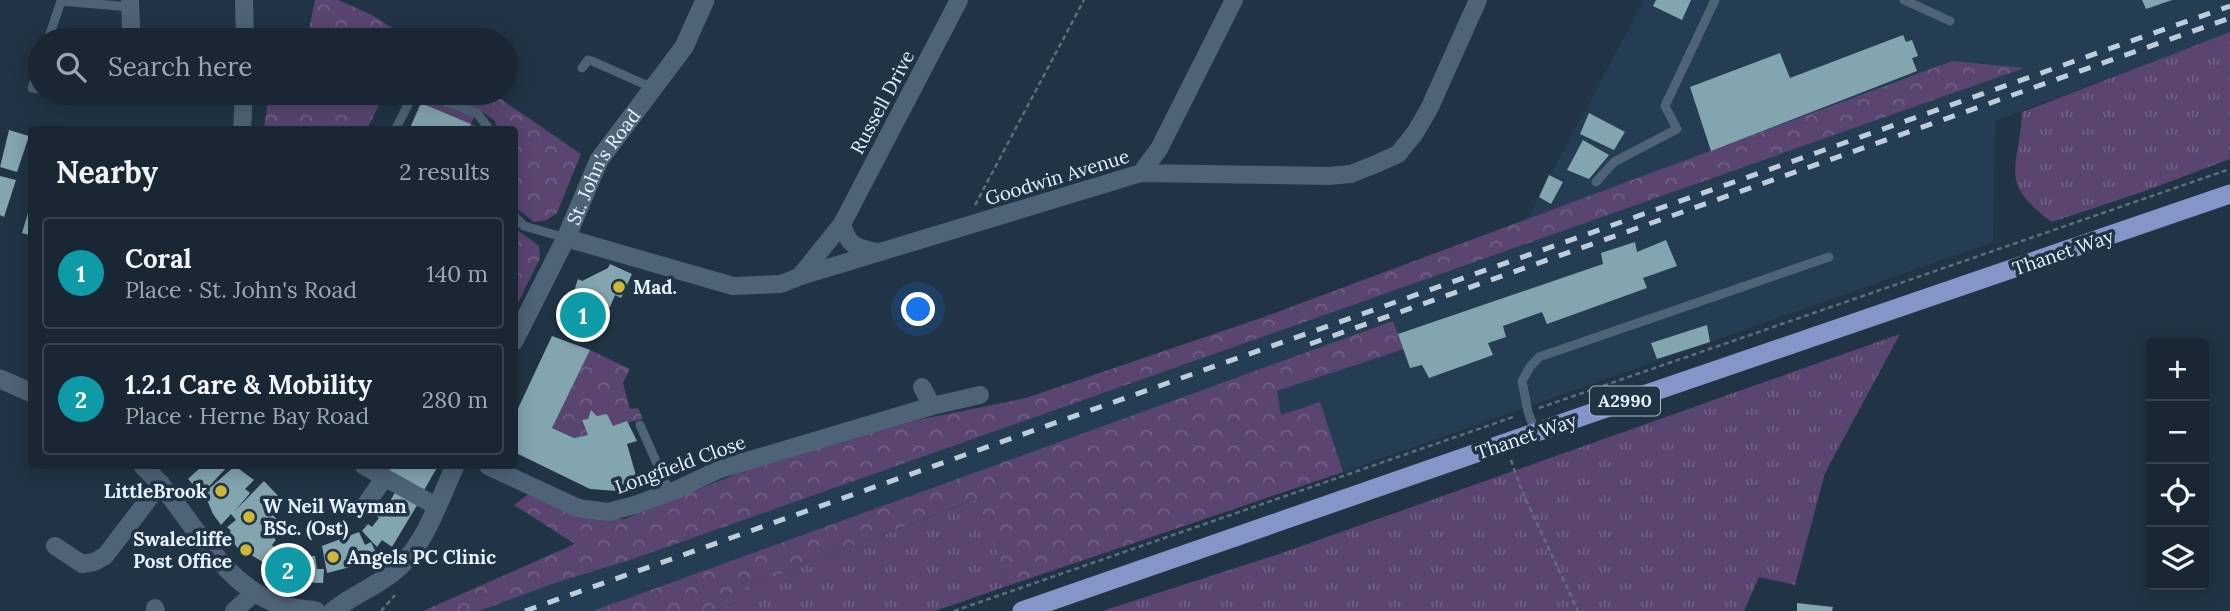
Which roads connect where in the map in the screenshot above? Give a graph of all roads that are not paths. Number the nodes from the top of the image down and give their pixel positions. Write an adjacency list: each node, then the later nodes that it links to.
1 (244, 0): 12 (street)
2 (705, 0): 14 (main road, St. John's Road)
3 (959, 0): 25 (street, Russell Drive)
4 (1234, 0): 21 (street)
5 (1478, 0): 21 (street, Goodwin Avenue)
6 (1716, 0): 22 (lane)
7 (1904, 0): 9 (lane)
8 (130, 4): 10 (lane); 11 (street)
9 (1950, 20)
10 (52, 28)
11 (131, 28)
12 (245, 28)
13 (582, 68): 14 (lane)
14 (653, 88): 26 (main road, St. John's Road)
15 (243, 105): 18 (street)
16 (408, 105): 19 (lane)
17 (455, 105): 20 (lane)
18 (242, 126)
19 (397, 126)
20 (487, 126)
21 (1141, 173): 27 (street, Goodwin Avenue)
22 (1596, 181)
23 (2230, 194): 37 (main road, Thanet Way / A2990)
24 (518, 220): 26 (lane)
25 (842, 224): 27 (street); 29 (street, Russell Drive)
26 (566, 238): 29 (street, Goodwin Avenue); 30 (main road, St. John's Road)
27 (878, 252): 29 (street, Goodwin Avenue)
28 (1829, 257): 37 (lane)
29 (801, 276)
30 (518, 333)
31 (0, 379): 33 (main road)
32 (922, 387): 35 (street)
33 (28, 391)
34 (979, 395): 35 (street, Longfield Close)
35 (932, 406): 44 (street, Longfield Close)
36 (640, 425): 44 (lane)
37 (1536, 433): 52 (main road, Thanet Way / A2990)
38 (145, 469): 43 (main road)
39 (370, 469): 42 (street)
40 (454, 469): 45 (main road)
41 (494, 469): 44 (street, Longfield Close)
42 (385, 477): 45 (street); 46 (street)
43 (161, 483): 47 (street); 48 (main road)
44 (670, 492)
45 (436, 506): 51 (main road)
46 (364, 507)
47 (55, 546)
48 (255, 592): 49 (street); 50 (main road)
49 (234, 611)
50 (316, 611)
51 (333, 611)
52 (1022, 611)

